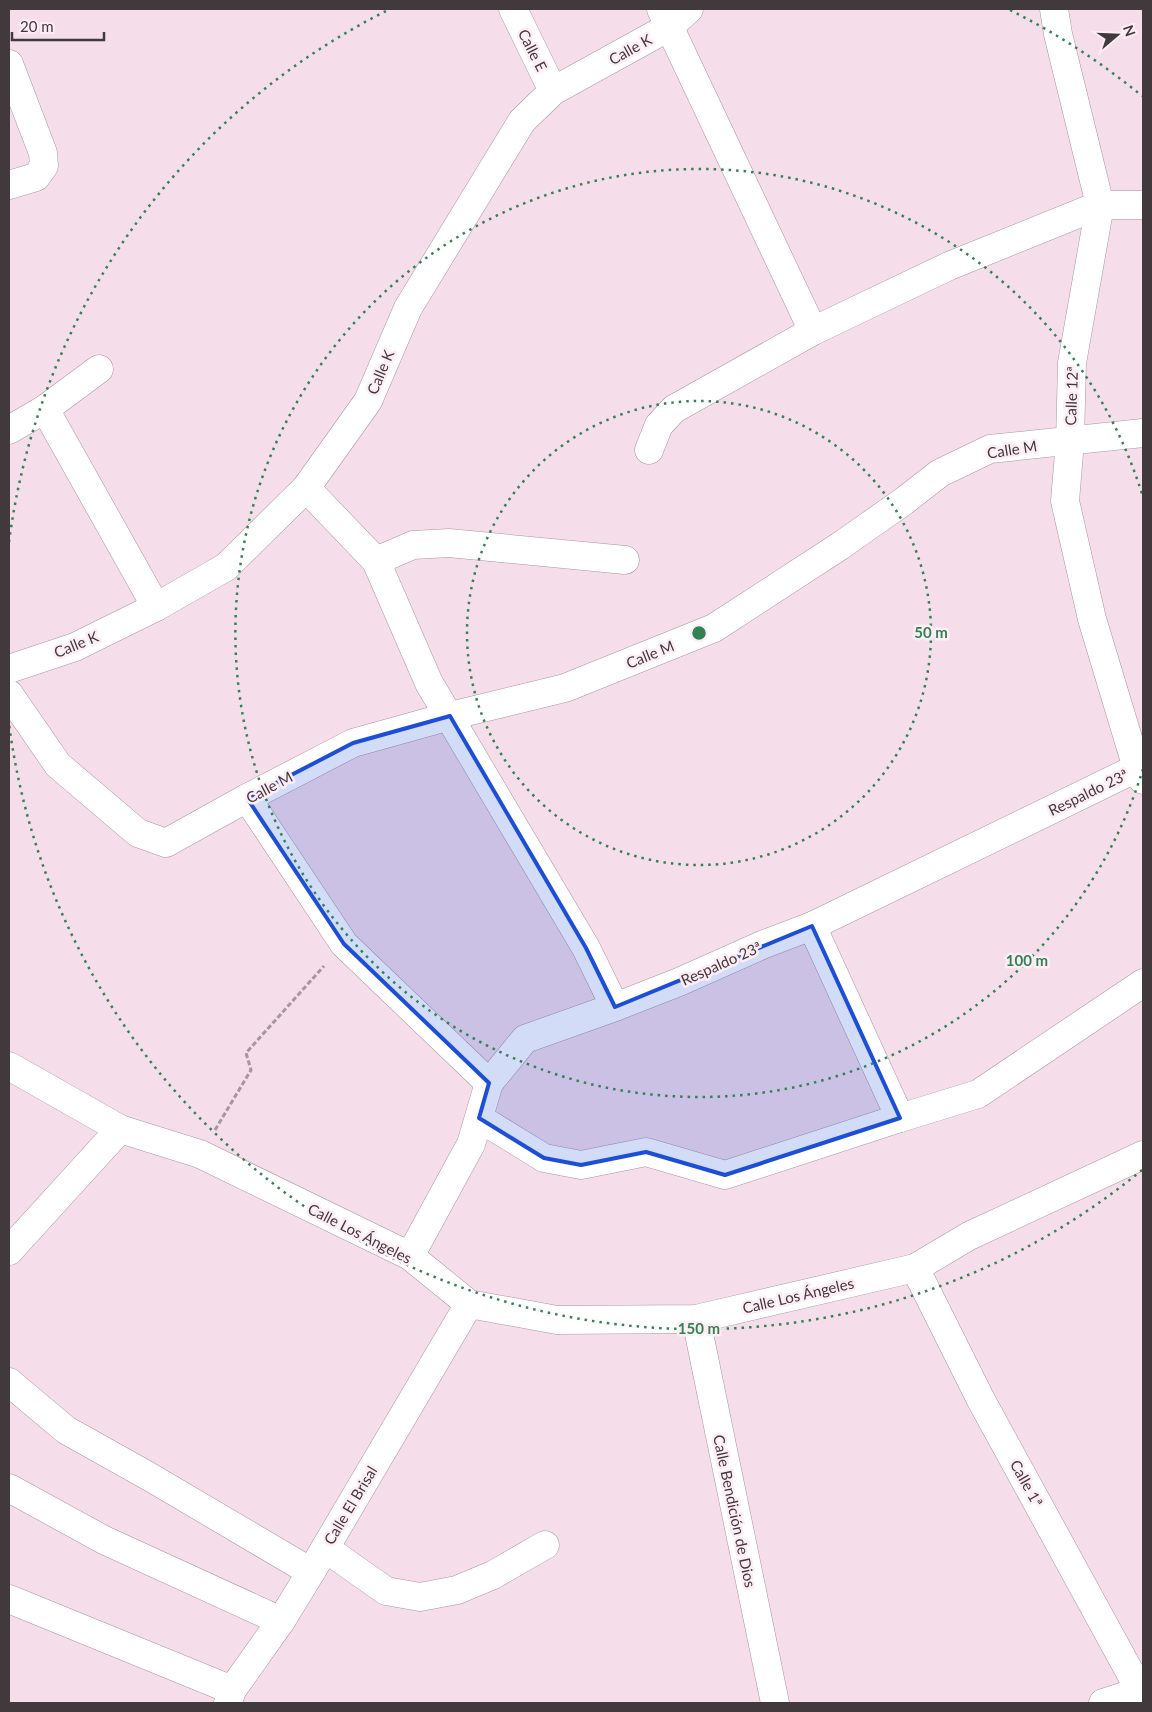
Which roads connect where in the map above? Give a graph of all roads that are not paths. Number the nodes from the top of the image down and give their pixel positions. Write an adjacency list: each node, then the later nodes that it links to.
1 (512, 9): 6 (street, Calle E)
2 (689, 9): 4 (street, Calle K)
3 (1054, 9): 8 (street, Calle 12ª)
4 (665, 18): 6 (street, Calle K); 10 (street)
5 (9, 64): 7 (street)
6 (553, 90): 17 (street, Calle K)
7 (9, 185)
8 (1100, 205): 9 (street); 10 (street); 15 (street, Calle 12ª)
9 (1143, 205)
10 (813, 331): 16 (street)
11 (99, 369): 12 (street)
12 (45, 409): 13 (street); 20 (street)
13 (9, 430)
14 (1143, 433): 15 (street, Calle M)
15 (1070, 441): 23 (street, Calle M); 24 (street, Calle 12ª)
16 (649, 450)
17 (306, 488): 18 (street); 20 (street, Calle K)
18 (376, 560): 19 (street); 23 (street)
19 (625, 560)
20 (156, 607): 21 (street, Calle K)
21 (9, 669)
22 (9, 694): 25 (street, Calle M)
23 (450, 716): 25 (street, Calle M); 28 (street)
24 (1140, 774): 26 (street, Respaldo 23ª)
25 (247, 798): 30 (street)
26 (812, 926): 28 (street, Respaldo 23ª); 32 (street)
27 (1143, 983): 32 (street)
28 (615, 1007): 30 (street, Respaldo 23ª)
29 (9, 1066): 33 (street, Calle Los Ángeles)
30 (489, 1083): 31 (street, Respaldo 23ª)
31 (478, 1118): 32 (street); 36 (street, Respaldo 23ª)
32 (900, 1118)
33 (120, 1129): 35 (street); 36 (street, Calle Los Ángeles)
34 (1143, 1155): 37 (street, Calle Los Ángeles)
35 (9, 1251)
36 (410, 1256): 38 (street, Calle Los Ángeles)
37 (915, 1268): 39 (street, Calle Los Ángeles); 47 (street, Calle 1ª)
38 (469, 1304): 39 (street, Calle Los Ángeles); 43 (street, Calle El Brisal)
39 (696, 1319): 49 (street, Calle Bendición de Dios)
40 (9, 1382): 44 (street)
41 (9, 1488): 46 (street)
42 (545, 1545): 43 (street)
43 (325, 1548): 44 (street, Calle El Brisal)
44 (311, 1572): 46 (street, Calle El Brisal)
45 (9, 1599): 48 (street)
46 (281, 1621): 48 (street, Calle El Brisal)
47 (1139, 1681): 50 (street)
48 (230, 1697)
49 (775, 1703)
50 (1103, 1703)

